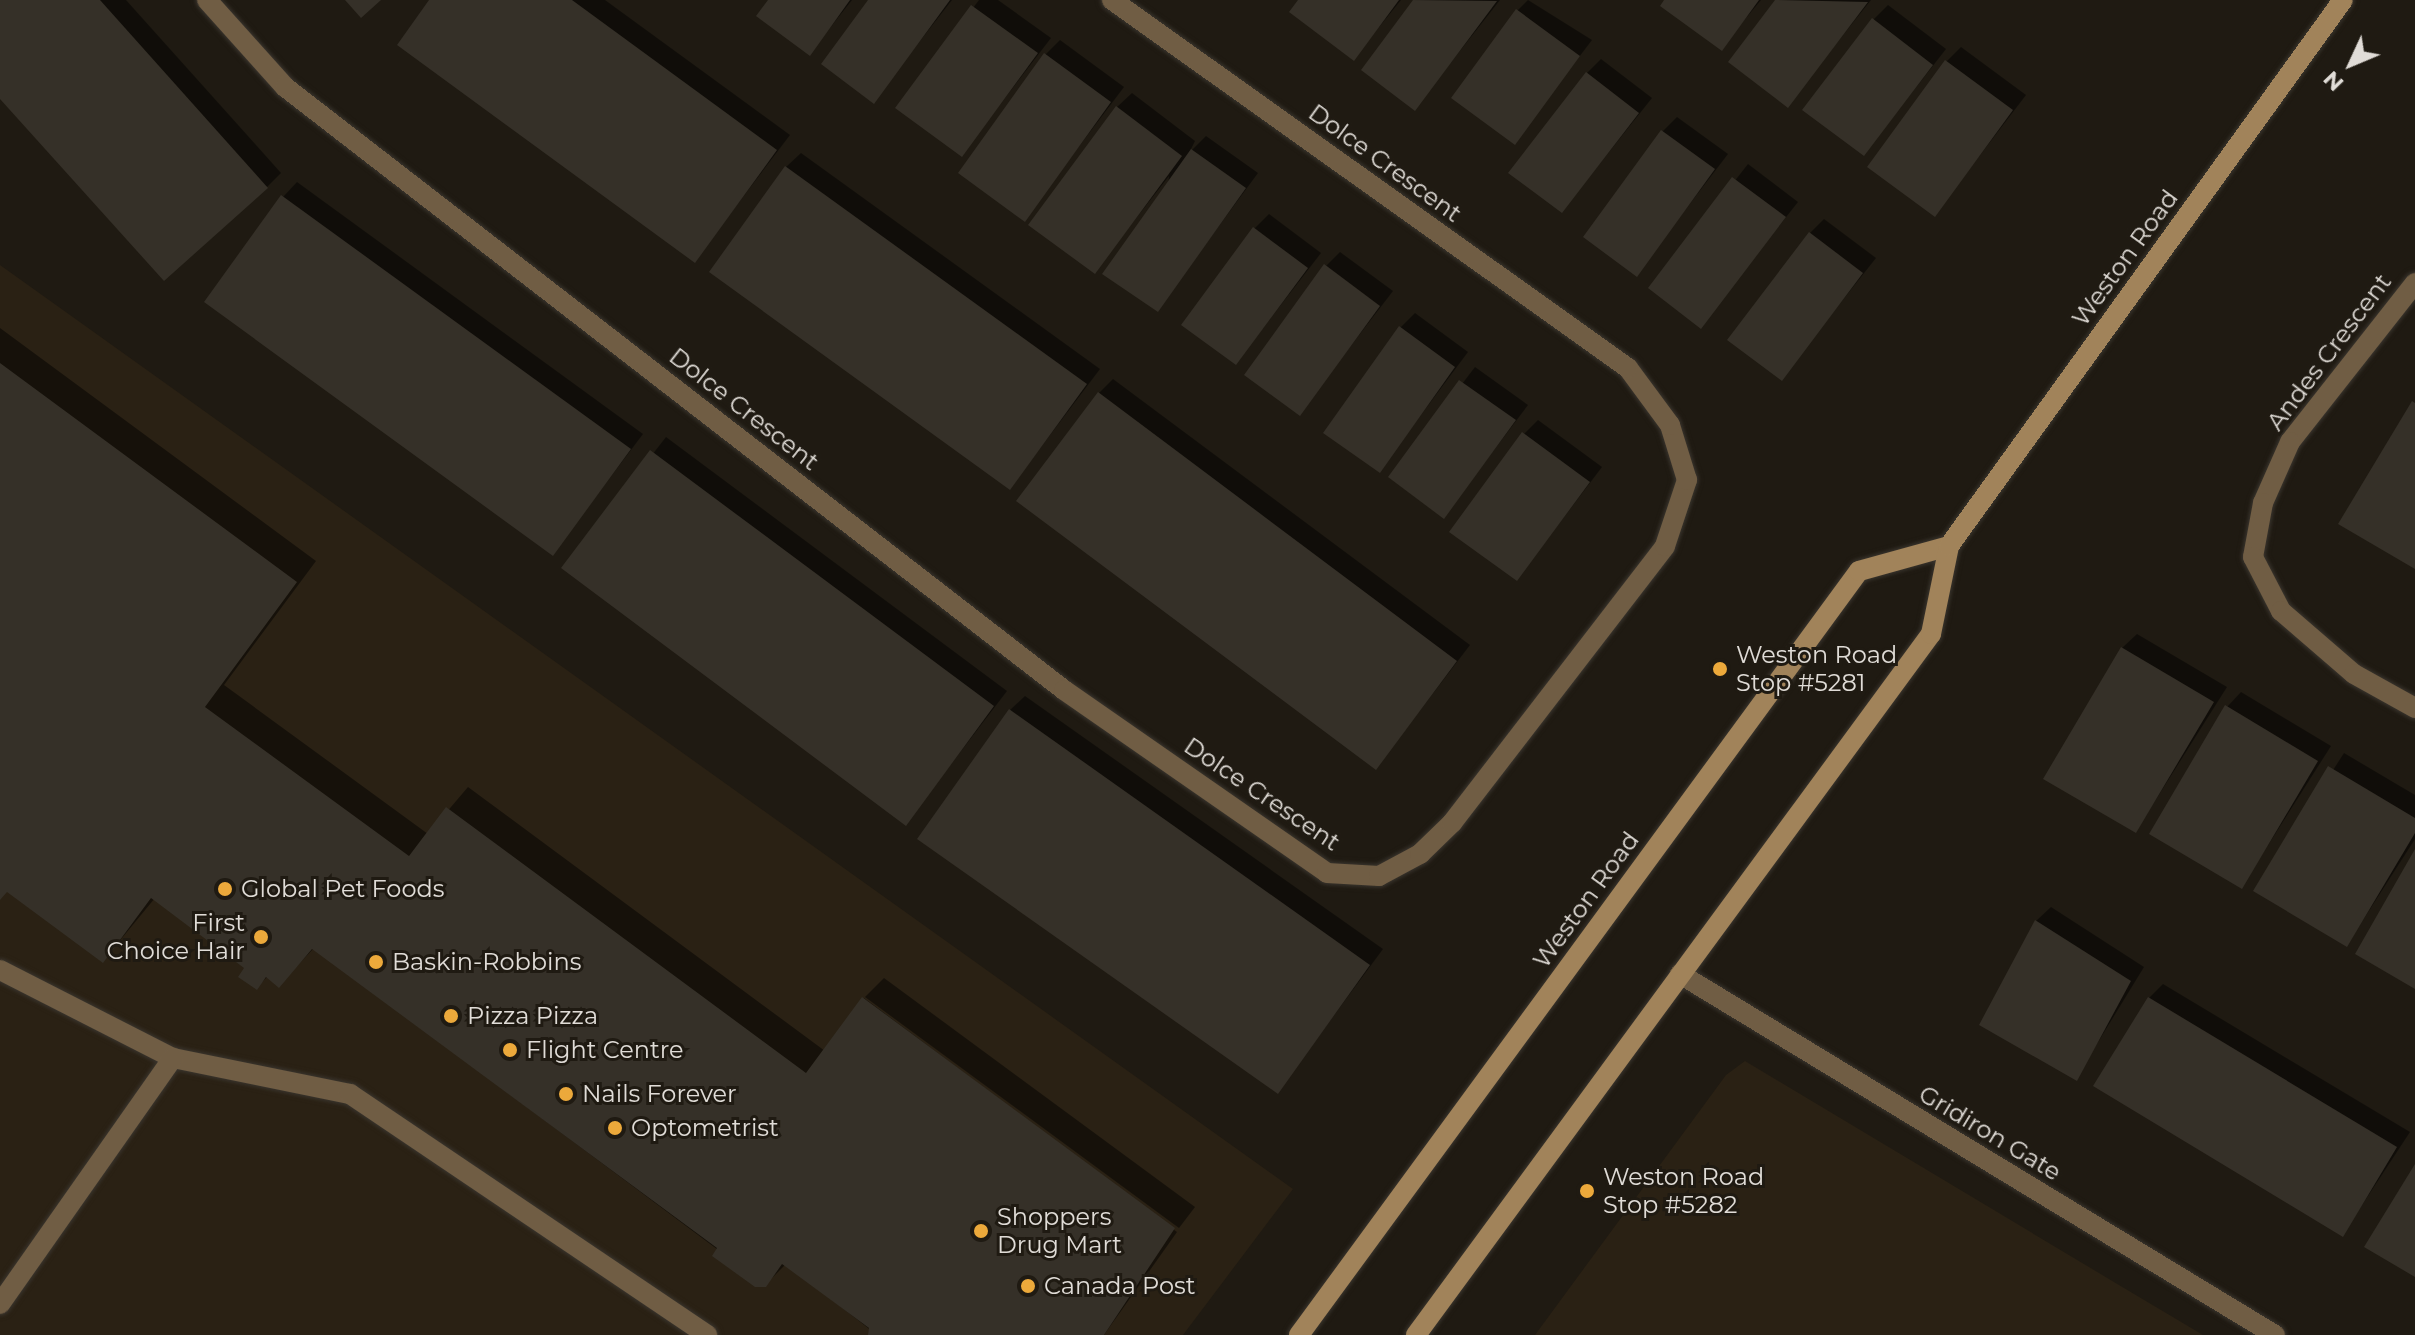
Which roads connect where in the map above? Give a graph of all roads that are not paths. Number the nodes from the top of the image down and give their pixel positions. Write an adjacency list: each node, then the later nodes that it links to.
1 (207, 0): 2 (street, Dolce Crescent)
2 (1112, 0)
3 (2343, 0): 5 (main road, Weston Road)
4 (2415, 283): 6 (street, Andes Crescent)
5 (1949, 546): 8 (main road, Weston Road); 12 (main road, Weston Road)
6 (2415, 708)
7 (0, 970): 9 (street)
8 (1680, 974): 13 (main road, Weston Road); 14 (street, Gridiron Gate)
9 (173, 1058): 10 (street); 11 (street)
10 (0, 1304)
11 (707, 1335)
12 (1299, 1335)
13 (1416, 1335)
14 (2275, 1335)

